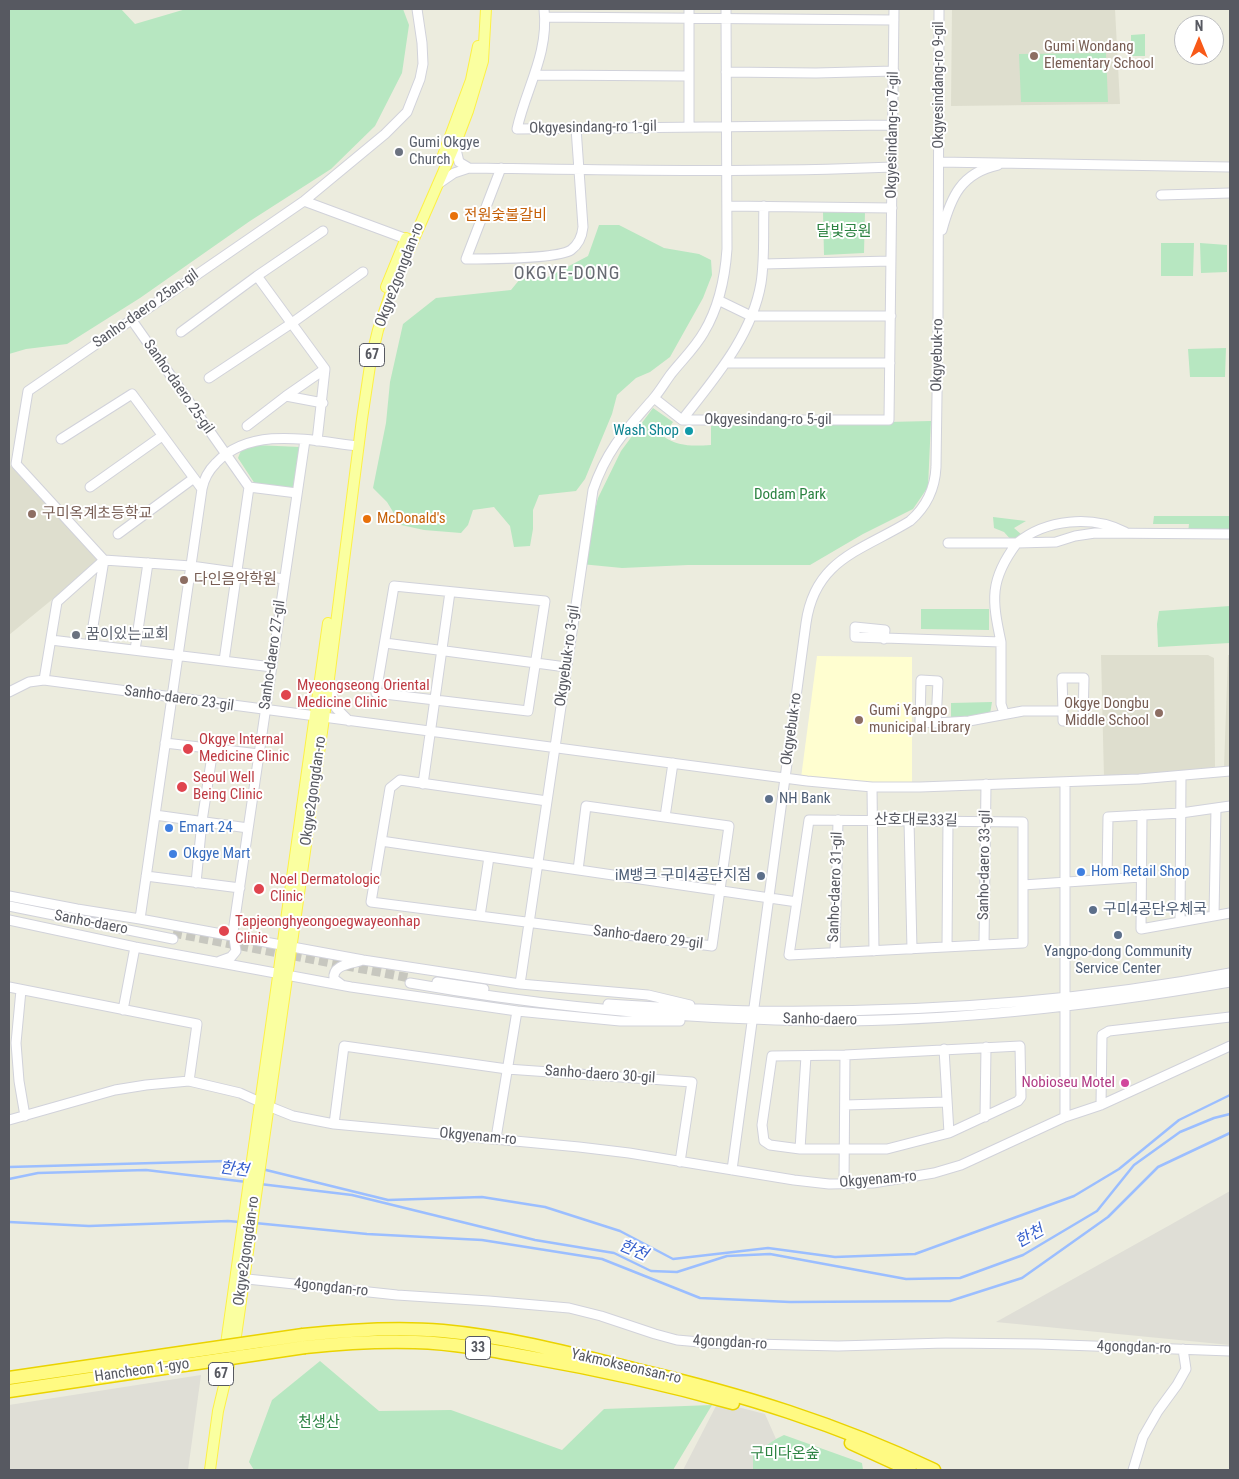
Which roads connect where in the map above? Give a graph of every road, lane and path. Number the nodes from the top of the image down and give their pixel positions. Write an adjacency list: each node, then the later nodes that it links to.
1 (418, 9): 32 (street, Sanho-daero 25an-gil)
2 (480, 9): 37 (main road, Okgye2gongdan-ro / 67)
3 (486, 9): 20 (main road, Okgye2gongdan-ro / 67)
4 (854, 9): 10 (street)
5 (894, 9): 11 (street, Okgyesindang-ro 7-gil)
6 (939, 9): 21 (street, Okgyesindang-ro 9-gil)
7 (544, 13): 8 (street, Okgyesindang-ro 1-gil); 14 (street, Okgyesindang-ro 1-gil)
8 (689, 13): 9 (street, Okgyesindang-ro 1-gil); 15 (street)
9 (726, 14): 10 (street); 13 (street)
10 (854, 20): 11 (street)
11 (894, 20): 12 (street, Okgyesindang-ro 7-gil)
12 (894, 71): 13 (street); 16 (street, Okgyesindang-ro 7-gil)
13 (726, 72): 17 (street)
14 (535, 75): 15 (street); 19 (street, Okgyesindang-ro 1-gil)
15 (689, 76): 18 (street)
16 (893, 125): 17 (street); 23 (street, Okgyesindang-ro 7-gil)
17 (726, 126): 18 (street, Okgyesindang-ro 1-gil); 28 (street)
18 (690, 127): 19 (street, Okgyesindang-ro 1-gil)
19 (576, 128): 27 (street)
20 (455, 145): 25 (street); 29 (main road, Okgye2gongdan-ro / 67)
21 (939, 162): 22 (street); 38 (street, Okgyebuk-ro)
22 (1013, 163): 24 (street); 38 (street)
23 (892, 167): 28 (street); 35 (street, Okgyesindang-ro 7-gil)
24 (1230, 167)
25 (469, 168): 26 (street); 29 (street)
26 (501, 168): 27 (street); 27 (street)
27 (578, 169): 28 (street)
28 (726, 171): 33 (street)
29 (438, 184): 37 (main road, Okgye2gongdan-ro / 67)
30 (1230, 193): 31 (street)
31 (1161, 195)
32 (304, 201): 37 (street); 46 (street, Sanho-daero 25an-gil)
33 (727, 206): 34 (street); 43 (street)
34 (764, 206): 35 (street); 40 (street)
35 (892, 208): 39 (street, Okgyesindang-ro 7-gil)
36 (324, 231): 42 (street)
37 (409, 240): 63 (main road, Okgye2gongdan-ro / 67)
38 (938, 244): 112 (street, Okgyebuk-ro)
39 (891, 261): 40 (street); 45 (street, Okgyesindang-ro 7-gil)
40 (763, 264): 44 (street)
41 (362, 272): 47 (street)
42 (257, 276): 47 (street); 48 (street)
43 (718, 300): 44 (street); 54 (street)
44 (751, 316): 45 (street); 50 (street)
45 (891, 316): 49 (street, Okgyesindang-ro 7-gil)
46 (131, 320): 64 (street, Sanho-daero 25-gil); 75 (street, Sanho-daero 25an-gil)
47 (292, 323): 51 (street); 52 (street)
48 (181, 332)
49 (890, 362): 50 (street); 57 (street, Okgyesindang-ro 7-gil)
50 (726, 363): 56 (street)
51 (325, 369): 53 (street); 55 (street)
52 (209, 378)
53 (286, 396): 55 (street); 58 (street)
54 (654, 398): 56 (street); 92 (street, Okgyebuk-ro 3-gil)
55 (323, 403): 62 (street)
56 (682, 420): 57 (street, Okgyesindang-ro 5-gil)
57 (890, 420)
58 (247, 426)
59 (162, 436): 60 (street); 65 (street); 66 (street)
60 (60, 439)
61 (305, 440): 62 (street); 64 (street); 69 (street, Sanho-daero 27-gil)
62 (317, 441): 63 (street)
63 (355, 446): 94 (main road, Okgye2gongdan-ro / 67); 101 (main road, Okgye2gongdan-ro / 67)
64 (225, 454): 67 (street, Sanho-daero 25-gil); 68 (street)
65 (194, 478): 68 (street); 70 (street)
66 (90, 487)
67 (249, 487): 69 (street); 78 (street)
68 (202, 489): 77 (street)
69 (297, 493): 79 (street, Sanho-daero 27-gil)
70 (118, 534)
71 (1128, 534): 72 (street); 74 (street); 74 (street)
72 (1230, 534)
73 (948, 543): 74 (street)
74 (1017, 543): 83 (street)
75 (104, 560): 76 (street); 82 (street); 85 (street)
76 (148, 563): 77 (street); 86 (street)
77 (191, 566): 78 (street); 88 (street)
78 (236, 573): 79 (street); 89 (street)
79 (284, 580): 91 (street, Sanho-daero 27-gil)
80 (450, 592): 84 (street); 87 (street); 90 (street)
81 (884, 639): 83 (street)
82 (51, 640): 85 (street); 93 (street)
83 (1002, 642): 100 (street)
84 (384, 643): 87 (street); 97 (street)
85 (90, 644): 86 (street)
86 (135, 650): 88 (street)
87 (441, 651): 90 (street); 97 (street)
88 (178, 656): 89 (street); 96 (street)
89 (224, 661): 91 (street)
90 (535, 663): 92 (street); 97 (street)
91 (272, 667): 98 (street, Sanho-daero 27-gil)
92 (566, 667): 106 (street, Okgyebuk-ro 3-gil)
93 (44, 680): 95 (street, Sanho-daero 23-gil); 96 (street, Sanho-daero 23-gil)
94 (328, 682): 101 (main road, Okgye2gongdan-ro / 67); 102 (street)
95 (9, 692)
96 (172, 698): 98 (street, Sanho-daero 23-gil); 105 (street)
97 (435, 700): 104 (street)
98 (265, 710): 101 (street, Sanho-daero 23-gil); 108 (street, Sanho-daero 27-gil)
99 (1063, 711): 99 (street); 100 (street)
100 (1004, 713): 103 (street)
101 (320, 718): 102 (street, Okgyebuk-ro); 158 (main road, Okgye2gongdan-ro / 67)
102 (349, 722): 104 (street, Okgyebuk-ro)
103 (936, 723): 103 (street)
104 (430, 732): 106 (street, Okgyebuk-ro); 114 (street)
105 (165, 743): 107 (street); 121 (street)
106 (554, 748): 109 (street, Okgyebuk-ro); 117 (street)
107 (213, 749): 108 (street); 126 (street)
108 (259, 754): 131 (street, Sanho-daero 27-gil)
109 (673, 763): 112 (street, Okgyebuk-ro); 123 (street)
110 (1230, 771): 111 (street, Okgyebuk-ro)
111 (1181, 776): 113 (street, Okgyebuk-ro); 120 (street)
112 (785, 778): 116 (street, Okgyebuk-ro); 145 (street)
113 (1065, 782): 115 (street, Okgyebuk-ro); 139 (street)
114 (423, 784): 117 (street, Sanho-daero 29-gil); 132 (street, Sanho-daero 29-gil)
115 (986, 784): 116 (street, Okgyebuk-ro); 130 (street, Sanho-daero 33-gil)
116 (872, 787): 127 (street)
117 (547, 801): 134 (street)
118 (1230, 806): 119 (street)
119 (1216, 808): 120 (street); 151 (street)
120 (1181, 813): 122 (street); 155 (street)
121 (155, 815): 126 (street); 136 (street)
122 (1142, 815): 137 (street); 138 (street)
123 (665, 817): 135 (street, Sanho-daero 29-gil); 143 (street, Sanho-daero 29-gil)
124 (809, 820): 125 (street, 산호대로33길); 147 (street, Sanho-daero 31-gil)
125 (838, 820): 127 (street, 산호대로33길); 163 (street, Sanho-daero 31-gil)
126 (202, 821): 131 (street); 140 (street)
127 (874, 821): 128 (street, 산호대로33길); 162 (street)
128 (909, 821): 129 (street, 산호대로33길); 161 (street)
129 (948, 821): 130 (street, 산호대로33길); 160 (street)
130 (986, 822): 141 (street, Sanho-daero 33-gil); 157 (street, Sanho-daero 33-gil)
131 (248, 828): 142 (street, Sanho-daero 27-gil)
132 (381, 841): 133 (street); 150 (street, Sanho-daero 29-gil)
133 (489, 857): 134 (street); 150 (street)
134 (537, 864): 135 (street); 154 (street)
135 (578, 870): 143 (street)
136 (146, 876): 140 (street); 152 (street)
137 (1141, 877): 138 (street); 155 (street)
138 (1107, 879): 139 (street)
139 (1065, 882): 141 (street); 173 (street)
140 (196, 883): 142 (street)
141 (1023, 885): 157 (street, Sanho-daero 33-gil)
142 (240, 888): 156 (street, Sanho-daero 27-gil)
143 (720, 890): 145 (street); 154 (street, Sanho-daero 29-gil)
144 (9, 896): 152 (street)
145 (769, 898): 147 (street); 177 (street)
146 (9, 901): 148 (street, Sanho-daero)
147 (797, 902): 163 (street, Sanho-daero 31-gil)
148 (9, 906)
149 (1230, 913): 151 (street)
150 (480, 916): 154 (street, Sanho-daero 29-gil)
151 (1214, 916): 155 (street)
152 (140, 919): 156 (street)
153 (9, 920): 159 (street)
154 (529, 922): 169 (street)
155 (1180, 922)
156 (233, 936): 158 (street); 165 (street, Sanho-daero 27-gil)
157 (984, 945): 160 (street, Sanho-daero 33-gil)
158 (287, 946): 164 (street); 167 (main road, Okgye2gongdan-ro / 67)
159 (136, 947): 165 (street); 175 (street)
160 (947, 947): 161 (street, Sanho-daero 33-gil)
161 (912, 949): 162 (street, Sanho-daero 31-gil)
162 (874, 951): 163 (street, Sanho-daero 31-gil)
163 (835, 953)
164 (363, 960): 169 (street); 170 (street)
165 (215, 961): 167 (street)
166 (1230, 973): 173 (street, Sanho-daero)
167 (283, 975): 170 (street); 187 (main road, Okgye2gongdan-ro / 67)
168 (1230, 982): 173 (street, Sanho-daero)
169 (520, 984): 174 (street)
170 (343, 986): 176 (street)
171 (9, 987): 172 (street)
172 (21, 990): 175 (street); 190 (street)
173 (1065, 1002): 177 (street, Sanho-daero); 192 (street)
174 (702, 1009): 177 (street, Sanho-daero); 177 (street, Sanho-daero)
175 (122, 1010): 185 (street)
176 (516, 1011): 177 (street); 184 (street)
177 (753, 1015): 200 (street)
178 (1230, 1017): 189 (street)
179 (1230, 1046): 189 (street, Okgyenam-ro)
180 (986, 1047): 181 (street); 191 (street); 191 (street)
181 (944, 1049): 182 (street); 186 (street)
182 (845, 1055): 183 (street); 188 (street)
183 (806, 1056): 197 (street); 197 (street)
184 (507, 1069): 194 (street, Sanho-daero 30-gil); 196 (street); 199 (street, Sanho-daero 30-gil)
185 (189, 1081): 187 (street, Okgyenam-ro); 190 (street, Okgyenam-ro)
186 (947, 1102): 188 (street); 195 (street)
187 (264, 1104): 194 (street, Okgyenam-ro); 202 (main road, Okgye2gongdan-ro / 67)
188 (845, 1105): 198 (street)
189 (1101, 1105): 192 (street, Okgyenam-ro)
190 (25, 1116): 193 (street, Okgyenam-ro)
191 (985, 1117): 195 (street)
192 (1065, 1117): 201 (street, Okgyenam-ro)
193 (9, 1120)
194 (334, 1124): 196 (street, Okgyenam-ro)
195 (949, 1133): 198 (street)
196 (496, 1138): 199 (street, Okgyenam-ro)
197 (800, 1149): 198 (street)
198 (845, 1149): 201 (street)
199 (680, 1162): 200 (street, Okgyenam-ro)
200 (732, 1170): 201 (street, Okgyenam-ro)
201 (844, 1184)
202 (239, 1278): 204 (street, 4gongdan-ro); 209 (main road, Okgye2gongdan-ro / 67); 210 (main road, Okgye2gongdan-ro / 67)
203 (304, 1341): 206 (highway, Hancheon 1-gyo / 33, bridge); 207 (highway, Hancheon 1-gyo / 33, bridge); 208 (highway, Yakmokseonsan-ro / 33); 208 (highway, Yakmokseonsan-ro / 33)
204 (1183, 1349): 205 (street, 4gongdan-ro); 213 (street)
205 (1230, 1351)
206 (9, 1378)
207 (9, 1391)
208 (887, 1454): 211 (highway, Yakmokseonsan-ro / 33); 212 (highway, Yakmokseonsan-ro / 33)
209 (204, 1470)
210 (210, 1470)
211 (910, 1470)
212 (934, 1470)
213 (1133, 1470)

